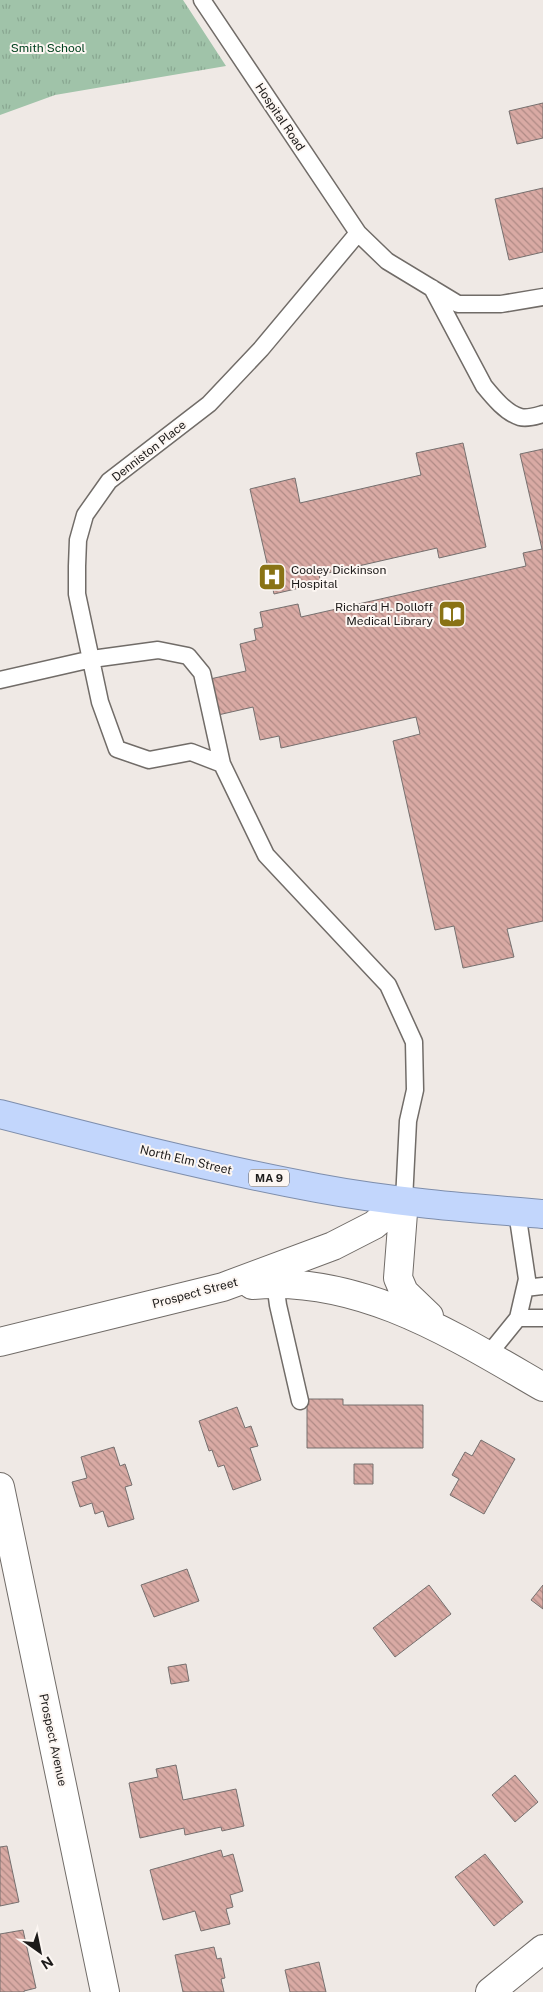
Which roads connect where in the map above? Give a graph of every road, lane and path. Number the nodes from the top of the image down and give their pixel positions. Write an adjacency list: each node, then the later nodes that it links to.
1 (202, 0): 2 (lane, Hospital Road)
2 (358, 233): 3 (lane, Hospital Road); 6 (lane, Denniston Place)
3 (431, 288): 4 (lane, Hospital Road); 5 (lane)
4 (543, 297)
5 (543, 414)
6 (92, 659): 7 (lane); 8 (lane, Denniston Place); 8 (lane)
7 (0, 680)
8 (222, 764): 10 (lane)
9 (0, 1114): 10 (highway, North Elm Street / MA 9)
10 (404, 1200): 11 (highway, North Elm Street / MA 9); 14 (main road, Prospect Street); 18 (main road)
11 (530, 1213): 15 (lane)
12 (275, 1282): 14 (main road); 18 (main road); 22 (lane)
13 (543, 1286): 15 (lane)
14 (223, 1287): 19 (main road, Prospect Street)
15 (525, 1288): 16 (lane)
16 (518, 1318): 17 (lane); 20 (lane)
17 (543, 1318)
18 (445, 1331): 20 (main road)
19 (0, 1342)
20 (488, 1355): 21 (main road)
21 (543, 1387)
22 (300, 1401)
23 (0, 1487): 25 (main road, Prospect Avenue)
24 (543, 1949): 26 (main road)
25 (105, 1992)
26 (490, 1992)

